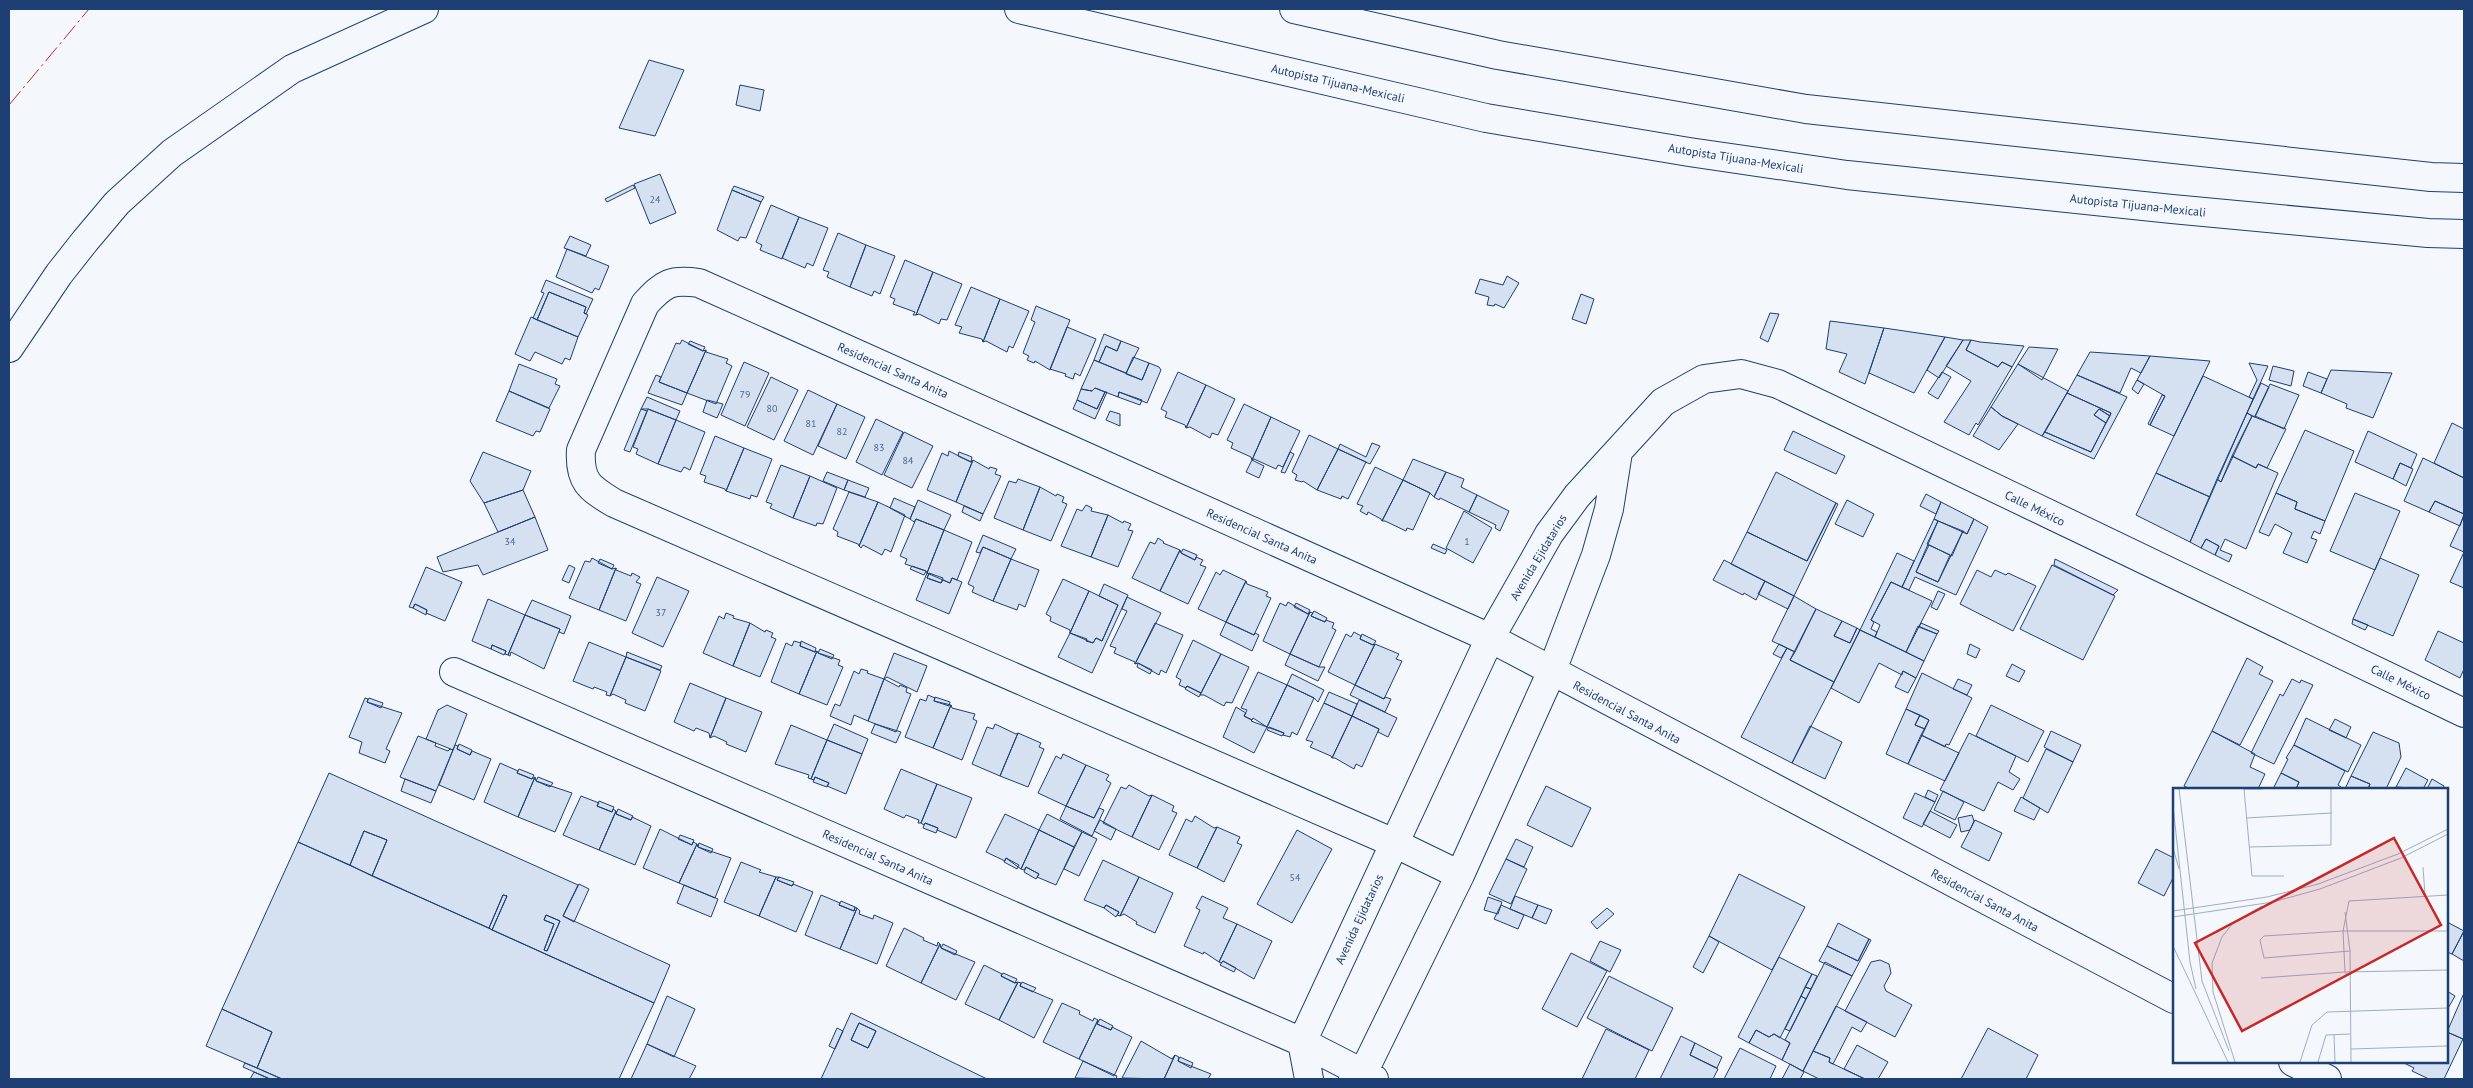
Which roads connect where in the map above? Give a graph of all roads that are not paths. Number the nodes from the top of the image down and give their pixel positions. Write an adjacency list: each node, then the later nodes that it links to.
1 (424, 9): 6 (main road)
2 (1019, 9): 5 (main road, Autopista Tijuana-Mexicali)
3 (1294, 9): 4 (main road)
4 (2464, 178)
5 (2464, 234)
6 (9, 348)
7 (1618, 452): 8 (main road, Avenida Ejidatarios); 10 (main road); 11 (main road, Calle México)
8 (1490, 638): 10 (main road, Residencial Santa Anita); 12 (main road, Avenida Ejidatarios); 12 (main road, Residencial Santa Anita)
9 (454, 672): 15 (main road, Residencial Santa Anita)
10 (1551, 673): 13 (main road); 14 (main road, Residencial Santa Anita)
11 (2464, 713)
12 (1394, 843): 13 (main road, Residencial Santa Anita); 15 (main road, Avenida Ejidatarios)
13 (1460, 875): 17 (main road)
14 (2173, 998)
15 (1302, 1042): 17 (main road, Residencial Santa Anita); 18 (main road)
16 (2295, 1063): 19 (main road)
17 (1363, 1077)
18 (1309, 1079)
19 (2327, 1079)

